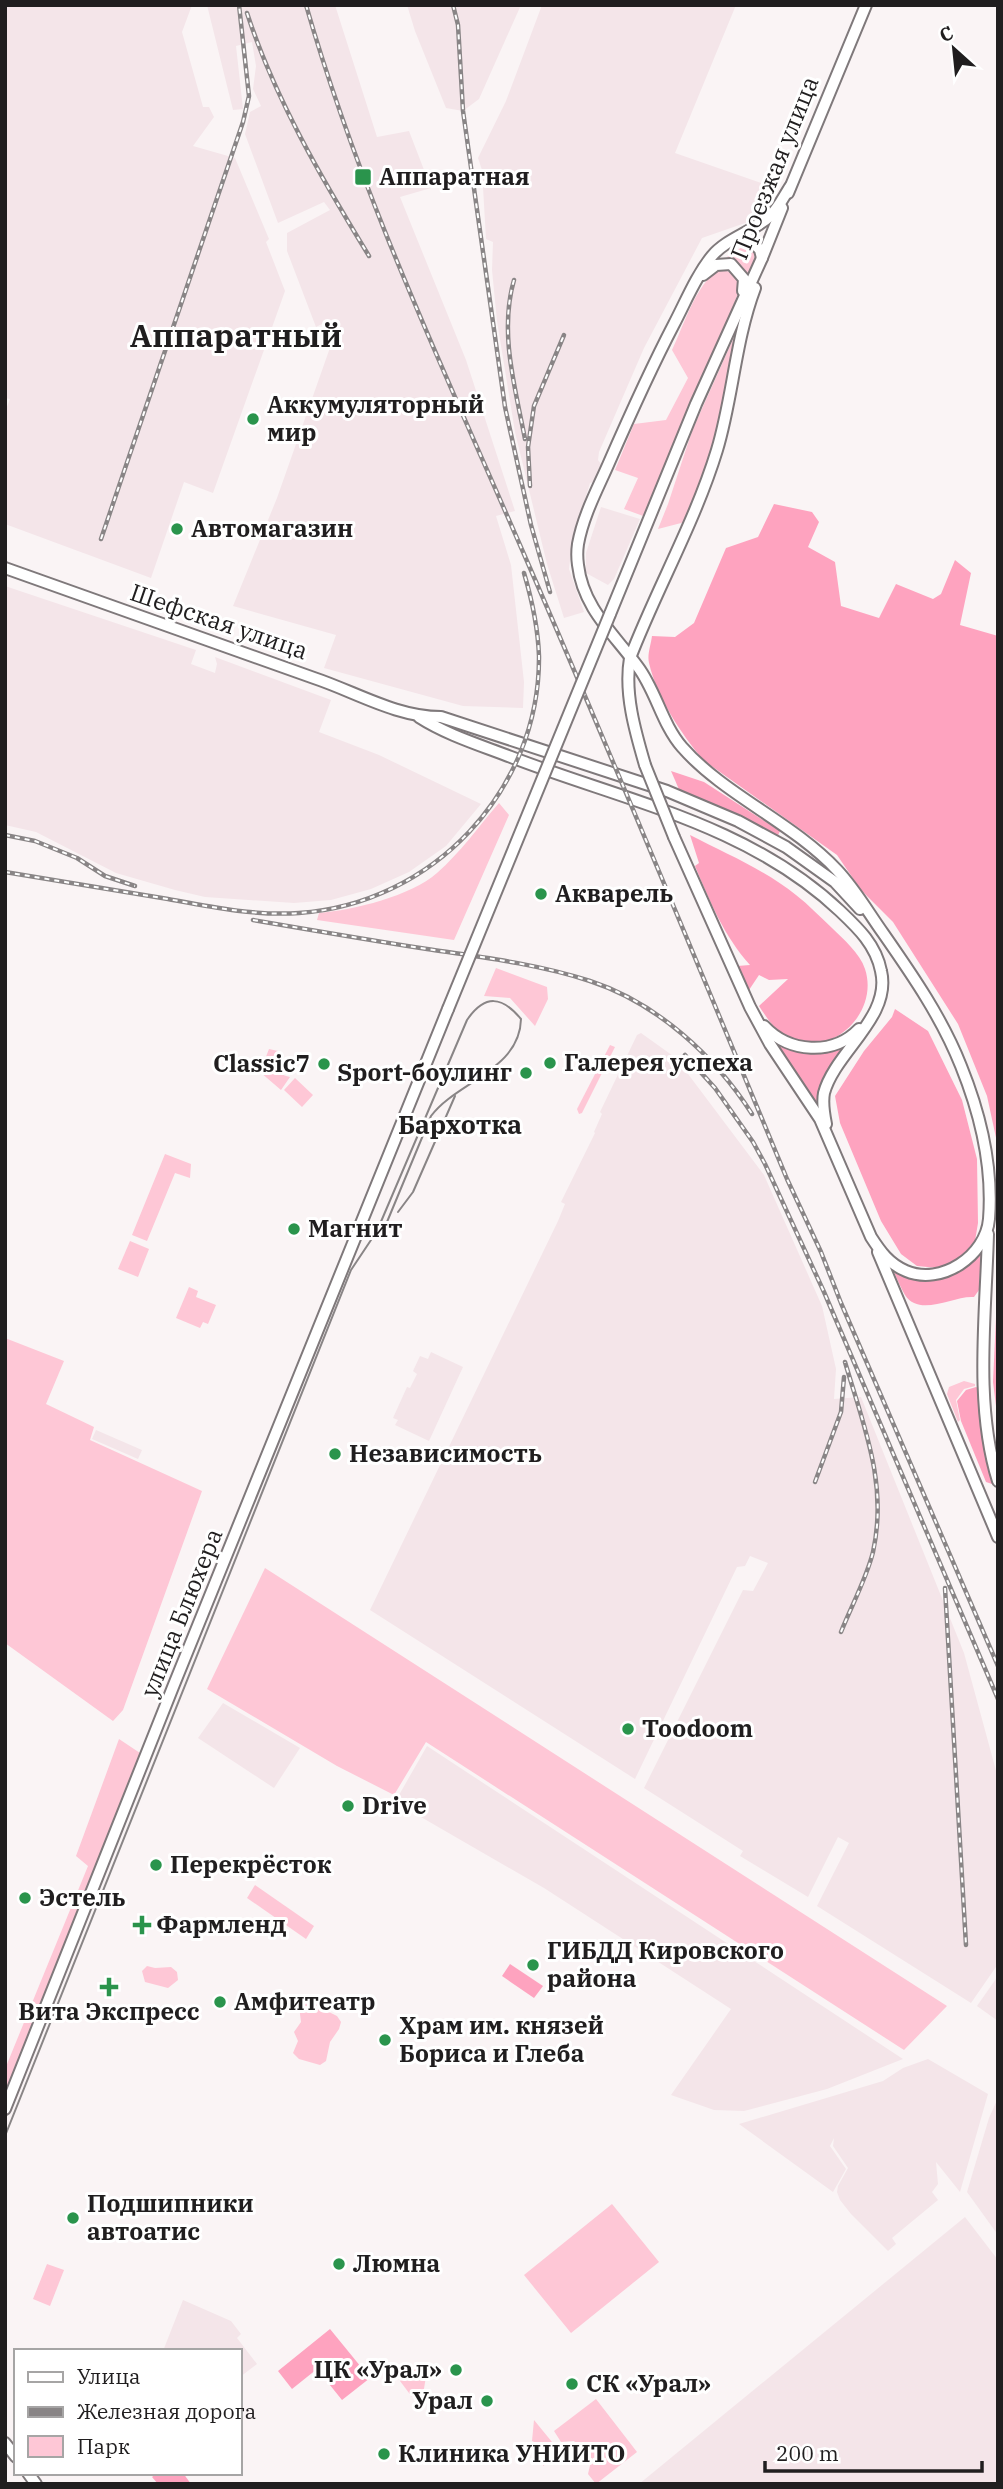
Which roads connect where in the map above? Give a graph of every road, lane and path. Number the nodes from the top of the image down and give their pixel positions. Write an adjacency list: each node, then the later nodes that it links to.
1 (866, 5): 2 (main road, Проезжая улица)
2 (790, 187): 3 (main road); 4 (main road, Проезжая улица)
3 (731, 241): 4 (main road); 5 (main road)
4 (759, 263): 6 (main road, Проезжая улица); 9 (main road)
5 (694, 285): 6 (main road); 9 (main road)
6 (738, 308): 7 (main road, Проезжая улица)
7 (723, 346): 19 (main road, улица Блюхера, bridge)
8 (5, 568): 10 (main road, Шефская улица)
9 (630, 658): 11 (main road); 12 (main road, bridge)
10 (419, 717): 11 (main road); 13 (main road)
11 (885, 936): 15 (main road)
12 (750, 1007): 13 (main road); 14 (main road)
13 (874, 1011): 14 (main road)
14 (829, 1135): 16 (main road)
15 (989, 1221): 16 (main road); 17 (main road)
16 (871, 1237): 18 (main road)
17 (998, 1481)
18 (998, 1536)
19 (5, 2109)

